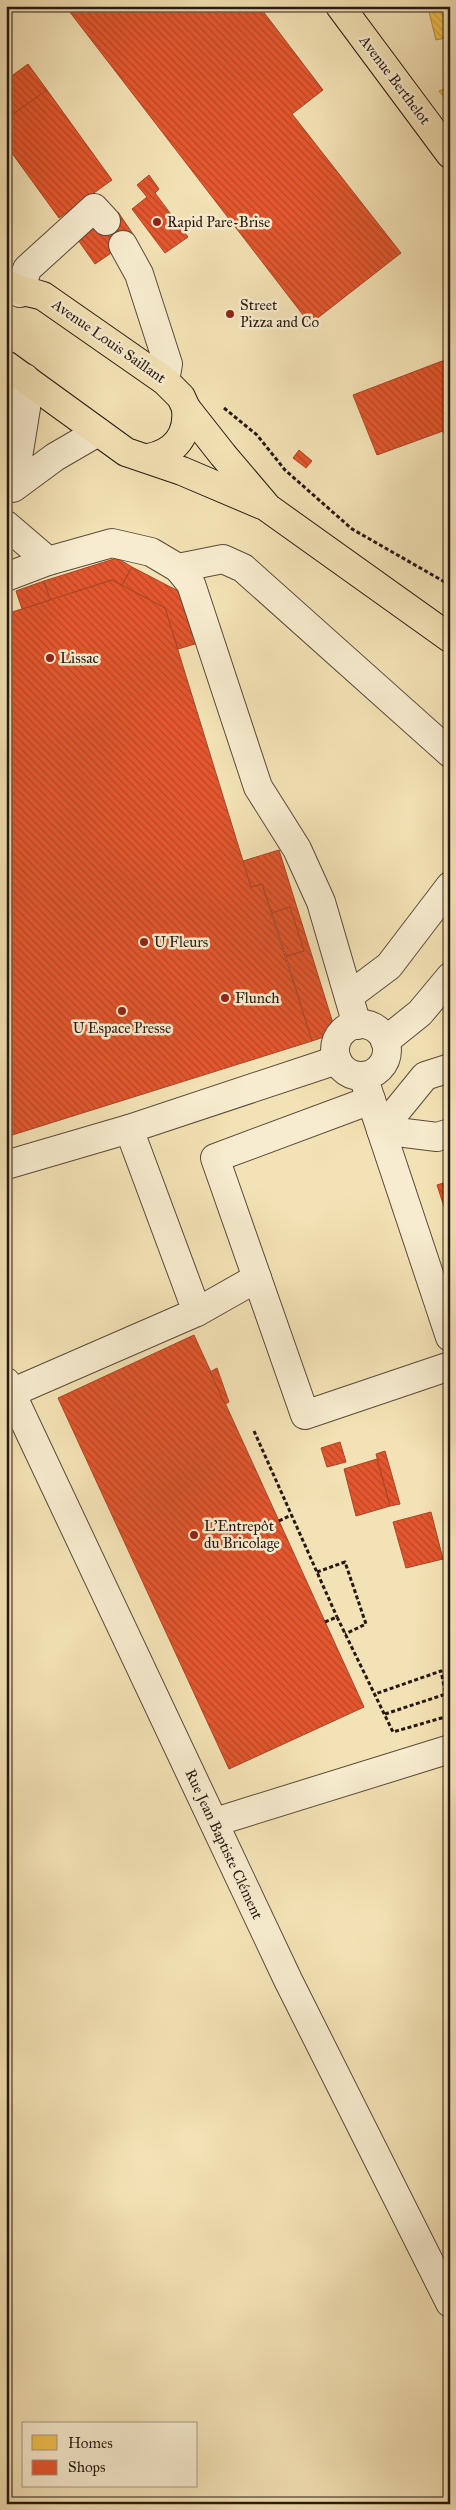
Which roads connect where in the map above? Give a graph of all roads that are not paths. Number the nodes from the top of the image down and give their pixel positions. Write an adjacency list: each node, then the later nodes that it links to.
1 (344, 8): 2 (main road, Avenue Berthelot)
2 (450, 154)
3 (106, 221): 5 (street)
4 (123, 245): 7 (street)
5 (11, 292): 7 (main road, Avenue Louis Saillant)
6 (16, 372): 9 (main road, Avenue Louis Saillant); 11 (street)
7 (165, 381): 8 (main road, Avenue Louis Saillant)
8 (186, 408): 10 (main road); 12 (main road, Avenue Louis Saillant)
9 (98, 432): 10 (main road, Avenue Louis Saillant); 11 (street)
10 (148, 458): 12 (main road, Avenue Louis Saillant)
11 (10, 490)
12 (268, 508): 17 (main road, Avenue Louis Saillant)
13 (6, 525): 14 (street)
14 (48, 561): 15 (street); 16 (street)
15 (178, 568): 20 (street); 23 (street)
16 (6, 576)
17 (424, 620): 18 (main road, Avenue Louis Saillant); 19 (main road, Avenue Louis Saillant)
18 (450, 630)
19 (450, 638)
20 (450, 753)
21 (450, 886): 23 (street)
22 (450, 977): 25 (street)
23 (349, 996): 24 (street)
24 (357, 1024): 25 (street); 26 (street)
25 (385, 1041): 28 (street)
26 (337, 1060): 28 (street); 29 (street)
27 (450, 1068): 30 (street)
28 (367, 1088): 30 (street); 33 (street)
29 (129, 1129): 32 (street); 34 (street)
30 (381, 1130): 31 (street); 35 (street)
31 (450, 1133)
32 (6, 1165)
33 (257, 1278): 34 (street); 36 (street)
34 (197, 1312): 37 (street)
35 (450, 1337)
36 (450, 1366)
37 (9, 1387): 39 (street, Rue Jean Baptiste Clément)
38 (450, 1749): 39 (street)
39 (214, 1822): 40 (street, Rue Jean Baptiste Clément)
40 (450, 2303)

